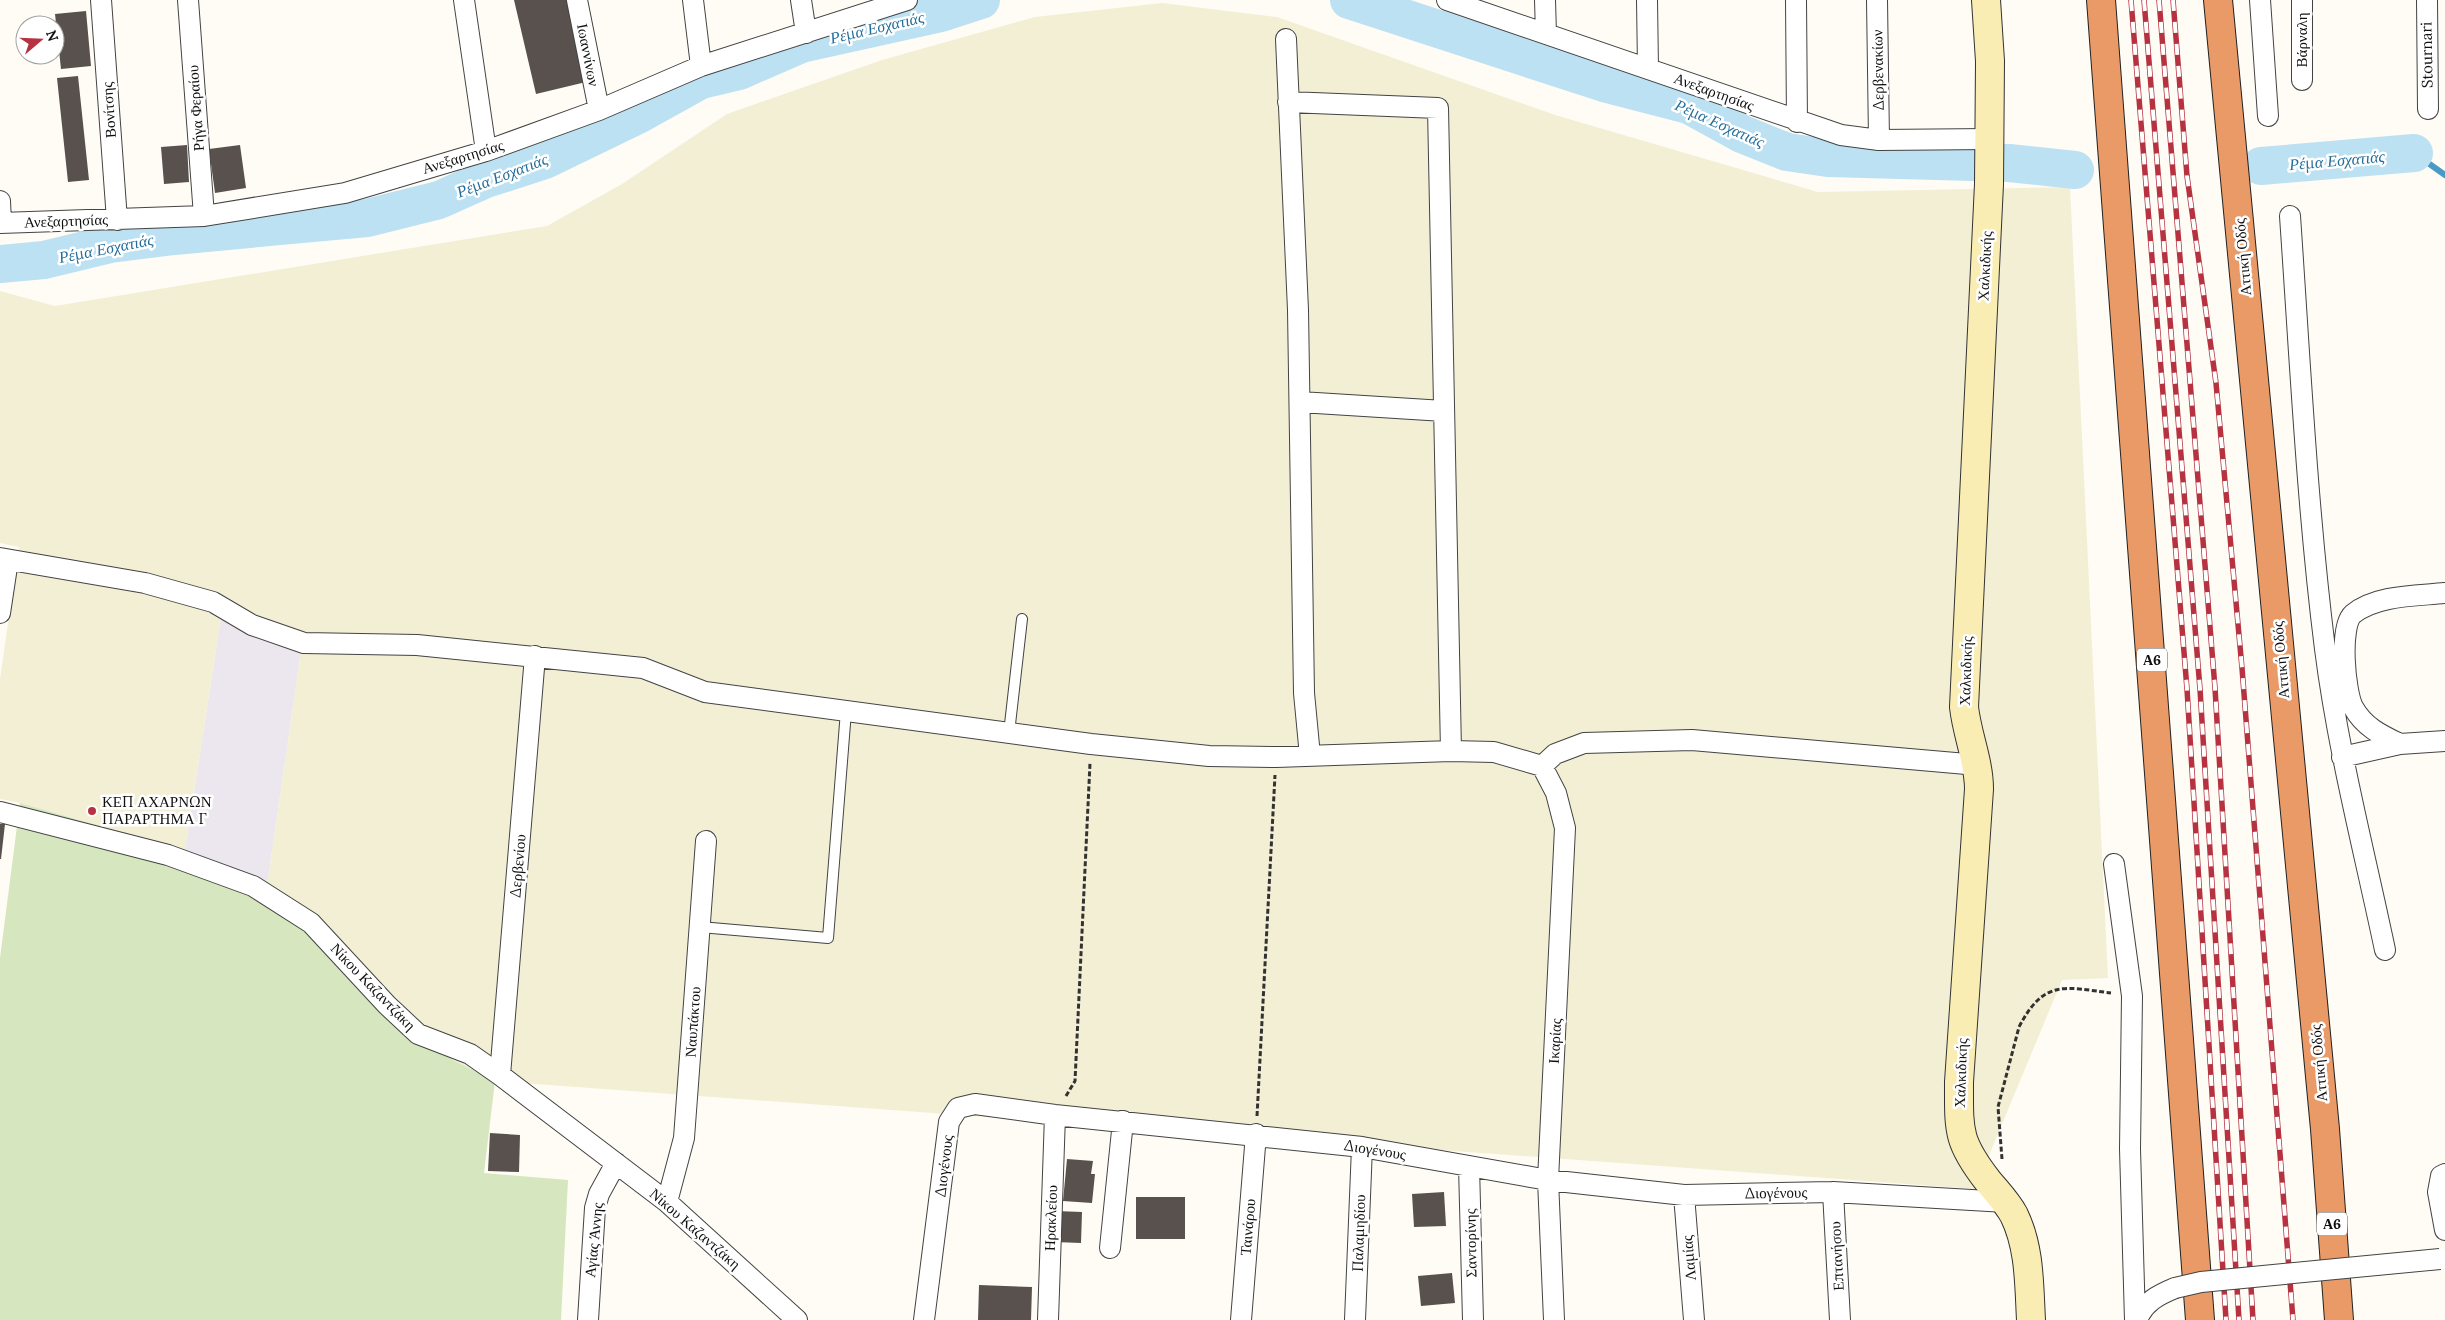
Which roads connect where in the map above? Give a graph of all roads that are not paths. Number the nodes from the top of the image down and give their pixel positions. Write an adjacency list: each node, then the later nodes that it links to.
1 (101, 0): 36 (street, Βονίτσης)
2 (188, 0): 34 (street, Ρήγα Φεραίου)
3 (464, 0): 32 (street)
4 (577, 0): 27 (street, Ιωαννίνων)
5 (693, 0): 22 (street)
6 (801, 0): 19 (street)
7 (1545, 0): 20 (street)
8 (1647, 0): 23 (street)
9 (1796, 0): 29 (street)
10 (1877, 0): 30 (street, Δερβενακίων)
11 (1986, 0): 31 (street, Χαλκιδικής)
12 (2102, 0): 87 (highway, Α6)
13 (2218, 0): 88 (highway, Αττική Οδός / Α6)
14 (2260, 0): 28 (street)
15 (2302, 0): 24 (street, Βάρναλη)
16 (2427, 0): 26 (street, Stournari)
17 (900, 1): 19 (street, Ανεξαρτησίας)
18 (1456, 1): 20 (street, Ανεξαρτησίας)
19 (806, 33): 22 (street, Ανεξαρτησίας)
20 (1546, 34): 23 (street, Ανεξαρτησίας)
21 (1286, 39): 25 (street)
22 (701, 66): 27 (street, Ανεξαρτησίας)
23 (1648, 68): 29 (street, Ανεξαρτησίας)
24 (2302, 80)
25 (1288, 102): 38 (street); 39 (street)
26 (2428, 109)
27 (599, 110): 32 (street, Ανεξαρτησίας)
28 (2268, 116)
29 (1797, 122): 30 (street, Ανεξαρτησίας)
30 (1879, 140): 31 (street, Ανεξαρτησίας)
31 (1989, 147): 52 (street, Χαλκιδικής)
32 (486, 151): 34 (street, Ανεξαρτησίας)
33 (0, 201): 37 (street)
34 (204, 216): 36 (street, Ανεξαρτησίας)
35 (2290, 216): 51 (street)
36 (117, 220): 37 (street, Ανεξαρτησίας)
37 (1, 223)
38 (1300, 402): 39 (street); 50 (street)
39 (1444, 411): 49 (street)
40 (4, 559): 42 (street); 44 (street)
41 (2445, 593): 48 (street)
42 (0, 613)
43 (1022, 619): 46 (lane)
44 (535, 656): 45 (street); 59 (street, Δερβενίου)
45 (846, 711): 46 (street); 57 (lane)
46 (1009, 733): 50 (street)
47 (2445, 741): 48 (street)
48 (2400, 744): 51 (street)
49 (1451, 750): 50 (street); 53 (street)
50 (1310, 756)
51 (2342, 757): 58 (street)
52 (1978, 765): 53 (street); 71 (street, Χαλκιδικής)
53 (1542, 766): 67 (street, Ικαρίας)
54 (0, 812): 59 (street, Νίκου Καζαντζάκη)
55 (706, 841): 57 (street, Ναυπάκτου)
56 (2114, 864): 86 (street)
57 (700, 927): 70 (street, Ναυπάκτου)
58 (2386, 950)
59 (500, 1075): 64 (street, Νίκου Καζαντζάκη)
60 (1055, 1115): 61 (street, Διογένους); 77 (street, Διογένους); 78 (street, Ηρακλείου)
61 (1123, 1121): 62 (street, Διογένους); 73 (street)
62 (1256, 1134): 63 (street, Διογένους); 79 (street, Ταινάρου)
63 (1362, 1147): 65 (street, Διογένους); 80 (street, Παλαμηδίου)
64 (616, 1163): 70 (street, Νίκου Καζαντζάκη); 75 (street, Αγίας Άννης)
65 (1469, 1166): 67 (street, Διογένους); 81 (street, Σαντορίνης)
66 (2445, 1174): 72 (street)
67 (1548, 1180): 69 (street, Διογένους); 82 (street, Ικαρίας)
68 (1833, 1192): 69 (street, Διογένους); 71 (street, Διογένους); 84 (street, Επτανήσου)
69 (1684, 1195): 83 (street, Λαμίας)
70 (667, 1202): 76 (street, Νίκου Καζαντζάκη)
71 (2006, 1202): 85 (street, Χαλκιδικής)
72 (2445, 1230)
73 (1110, 1248)
74 (2442, 1259): 86 (street, bridge)
75 (588, 1320)
76 (797, 1320)
77 (924, 1320)
78 (1048, 1320)
79 (1241, 1320)
80 (1355, 1320)
81 (1473, 1320)
82 (1554, 1320)
83 (1694, 1320)
84 (1840, 1320)
85 (2031, 1320)
86 (2136, 1320)
87 (2200, 1320)
88 (2339, 1320)

